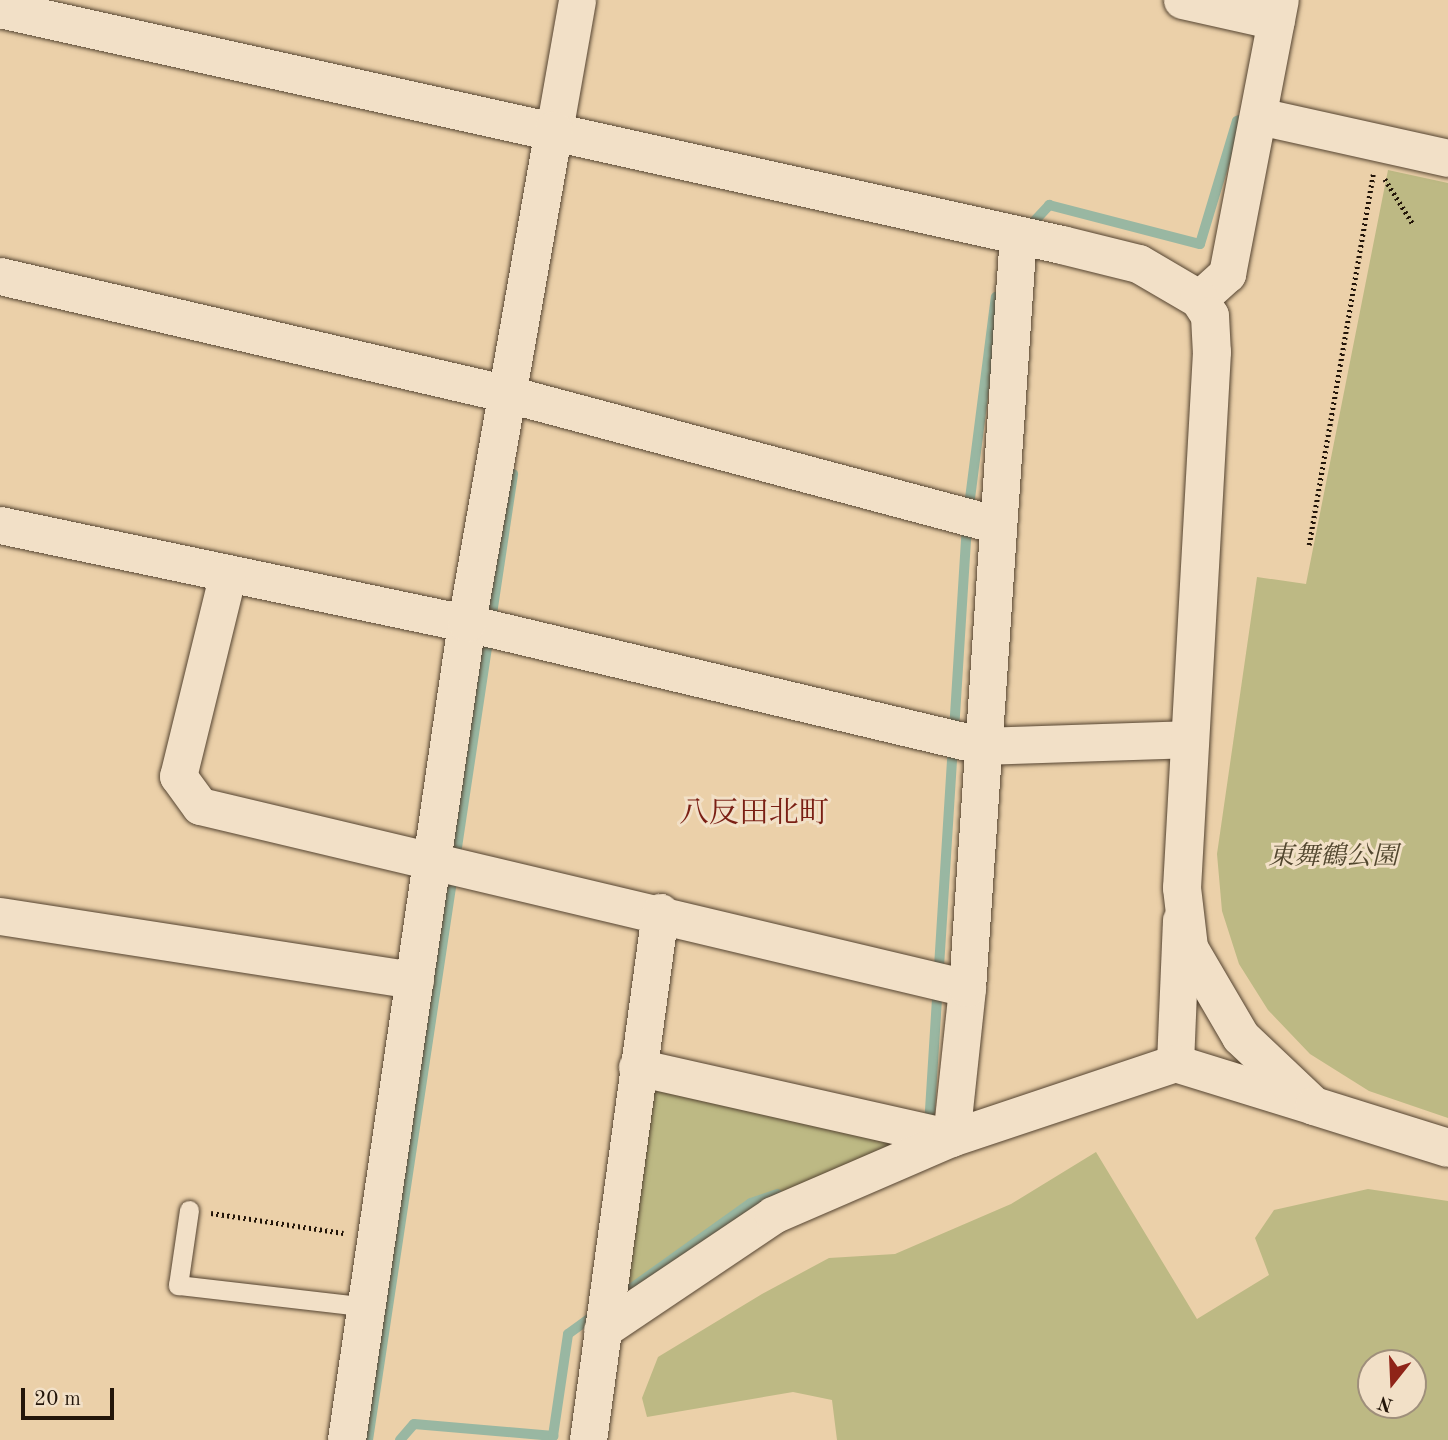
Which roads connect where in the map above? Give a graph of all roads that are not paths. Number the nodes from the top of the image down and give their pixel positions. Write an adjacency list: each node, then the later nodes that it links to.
1 (577, 0): 6 (street)
2 (1182, 0): 4 (street)
3 (0, 9): 6 (street)
4 (1278, 11): 5 (street)
5 (1259, 116): 7 (street); 10 (street)
6 (554, 131): 8 (street); 11 (street)
7 (1448, 158)
8 (1018, 234): 10 (street); 12 (street)
9 (0, 276): 11 (street)
10 (1199, 299): 16 (street)
11 (508, 394): 12 (street); 15 (street)
12 (998, 525): 17 (street)
13 (0, 526): 14 (street)
14 (227, 577): 15 (street); 18 (street)
15 (467, 623): 17 (street); 18 (street)
16 (1190, 739): 17 (street); 21 (street)
17 (984, 746): 23 (street)
18 (433, 860): 19 (street); 22 (street)
19 (660, 912): 23 (street); 25 (street)
20 (0, 916): 22 (street)
21 (1182, 916): 24 (street); 26 (street)
22 (415, 980): 30 (street)
23 (967, 988): 27 (street)
24 (1175, 1063): 26 (street); 27 (street)
25 (637, 1067): 27 (street); 31 (street)
26 (1314, 1106): 28 (street)
27 (951, 1138): 31 (street)
28 (1448, 1148)
29 (189, 1210): 30 (lane)
30 (367, 1307): 32 (street)
31 (602, 1330): 33 (street)
32 (347, 1440)
33 (588, 1440)

